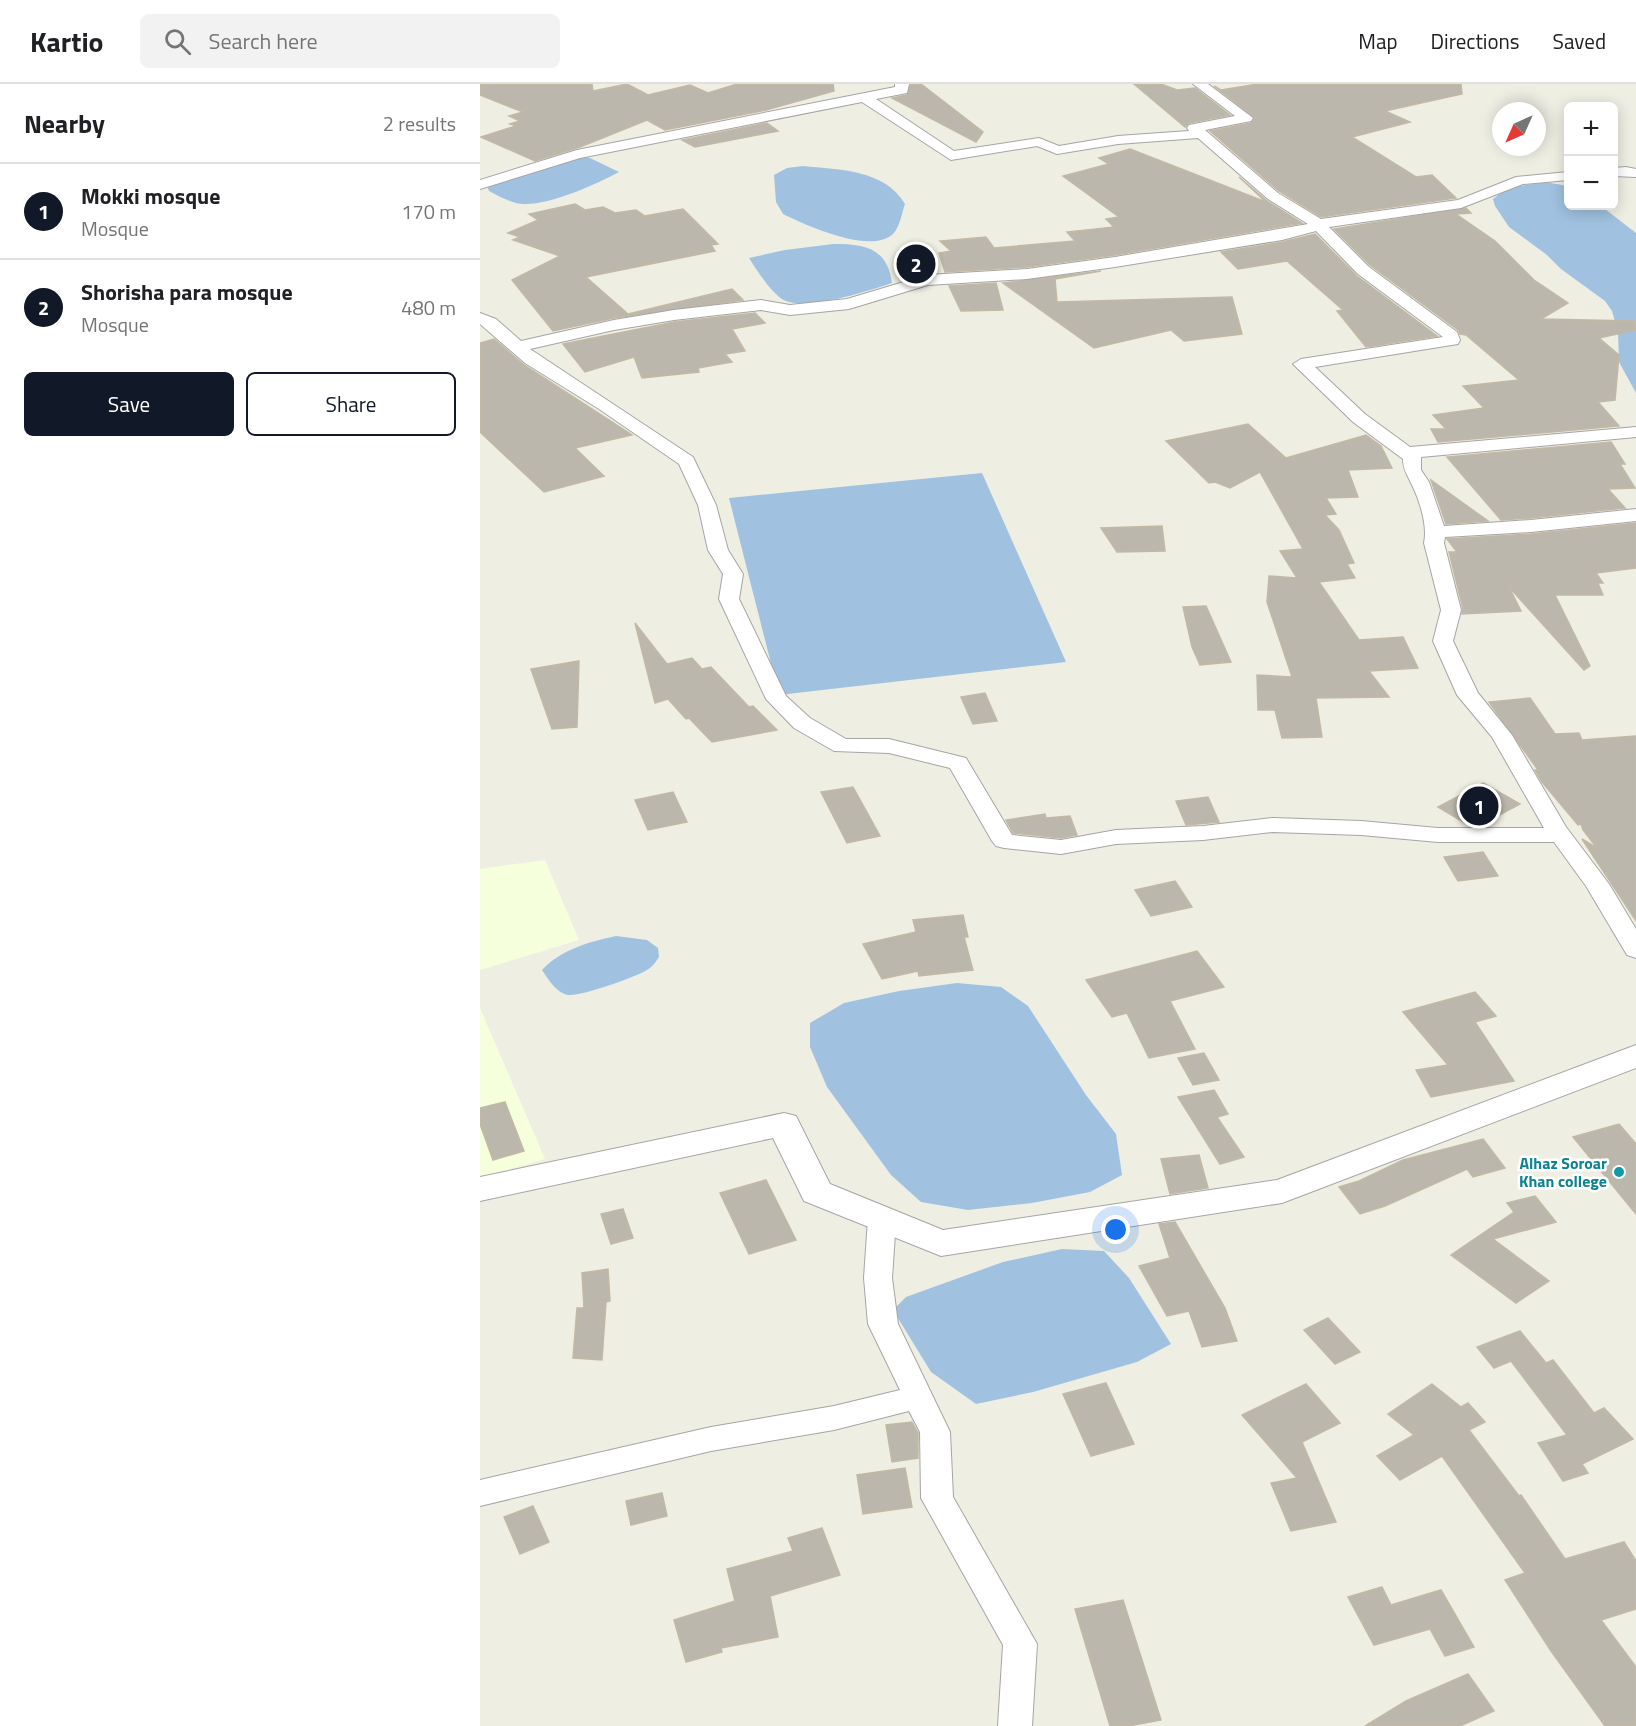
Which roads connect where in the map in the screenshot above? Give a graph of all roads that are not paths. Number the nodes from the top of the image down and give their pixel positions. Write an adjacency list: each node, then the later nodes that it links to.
1 (902, 84): 3 (street)
2 (1200, 84): 4 (street)
3 (865, 98): 4 (street); 8 (street)
4 (1202, 134): 9 (street)
5 (1618, 172): 6 (street)
6 (1636, 173)
7 (1564, 176): 9 (street)
8 (480, 185)
9 (1318, 225): 11 (street); 13 (street)
10 (480, 318): 11 (street)
11 (518, 347): 16 (street)
12 (1636, 432): 13 (street)
13 (1406, 453): 15 (street)
14 (1636, 515): 15 (street)
15 (1436, 532): 16 (street)
16 (1560, 835): 17 (street)
17 (1636, 950)
18 (1636, 1056): 20 (street)
19 (480, 1189): 20 (street)
20 (882, 1219): 21 (street)
21 (918, 1397): 22 (street); 23 (street)
22 (480, 1493)
23 (1015, 1726)

